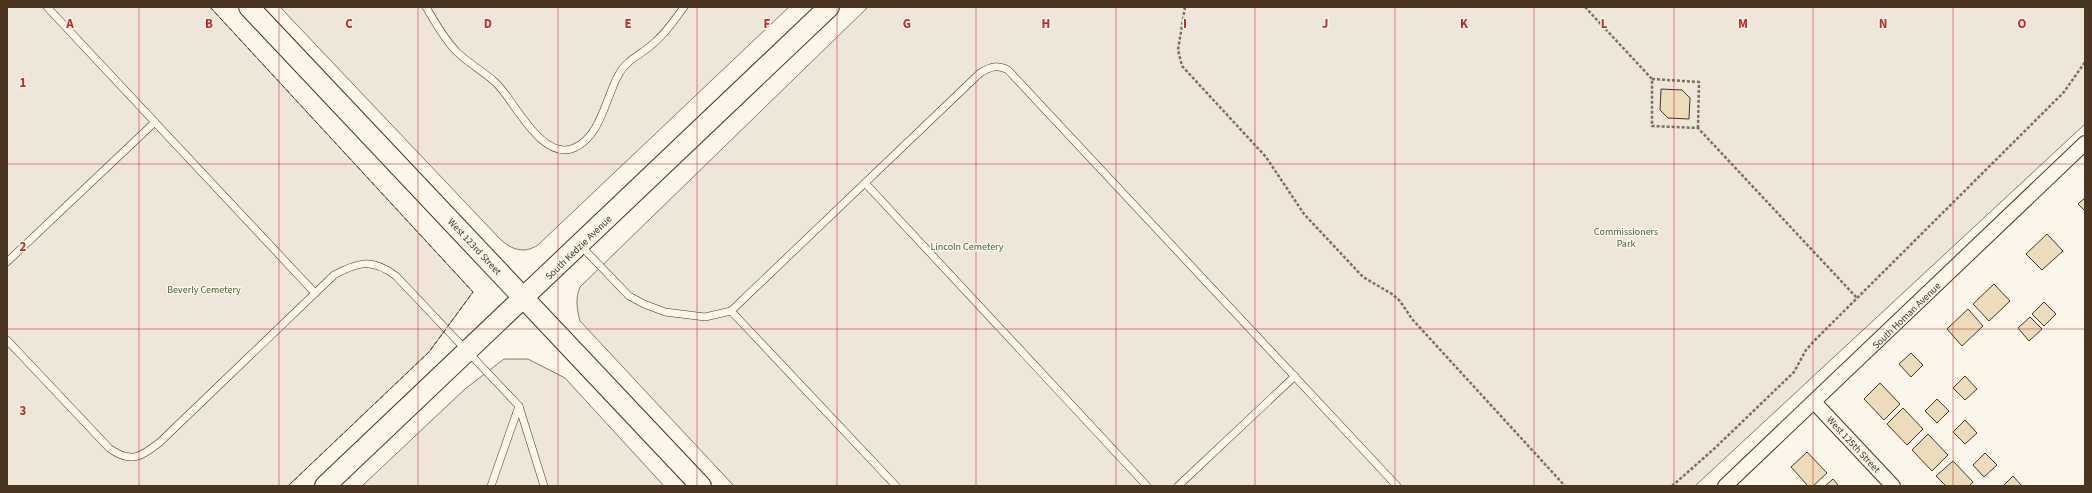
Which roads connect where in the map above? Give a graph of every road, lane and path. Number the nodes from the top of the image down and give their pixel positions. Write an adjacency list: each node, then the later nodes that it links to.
1 (47, 7): 10 (lane)
2 (249, 7): 17 (main road, West 123rd Street)
3 (426, 7): 4 (lane)
4 (684, 7)
5 (829, 7): 14 (main road, South Kedzie Avenue)
6 (1185, 7): 33 (path)
7 (1585, 7): 9 (path)
8 (2085, 62): 18 (path)
9 (1652, 79): 11 (path); 11 (path)
10 (155, 122): 15 (lane); 16 (lane)
11 (1698, 128): 18 (path)
12 (2085, 143): 23 (street, South Homan Avenue)
13 (865, 183): 19 (lane); 22 (lane); 30 (lane)
14 (580, 245): 17 (main road, South Kedzie Avenue); 19 (lane)
15 (7, 262)
16 (315, 293): 20 (lane); 21 (lane)
17 (524, 298): 21 (main road, South Kedzie Avenue); 28 (main road, West 123rd Street)
18 (1857, 298): 34 (path)
19 (731, 311): 29 (lane)
20 (7, 340)
21 (468, 351): 24 (lane); 25 (main road, South Kedzie Avenue)
22 (1295, 376): 31 (lane); 32 (lane)
23 (1814, 402): 35 (street, South Homan Avenue); 36 (street, West 125th Street)
24 (519, 406): 26 (lane); 27 (lane)
25 (325, 486)
26 (491, 486)
27 (544, 486)
28 (700, 486)
29 (896, 486)
30 (1147, 486)
31 (1178, 486)
32 (1397, 486)
33 (1565, 486)
34 (1672, 486)
35 (1725, 486)
36 (1893, 486)

